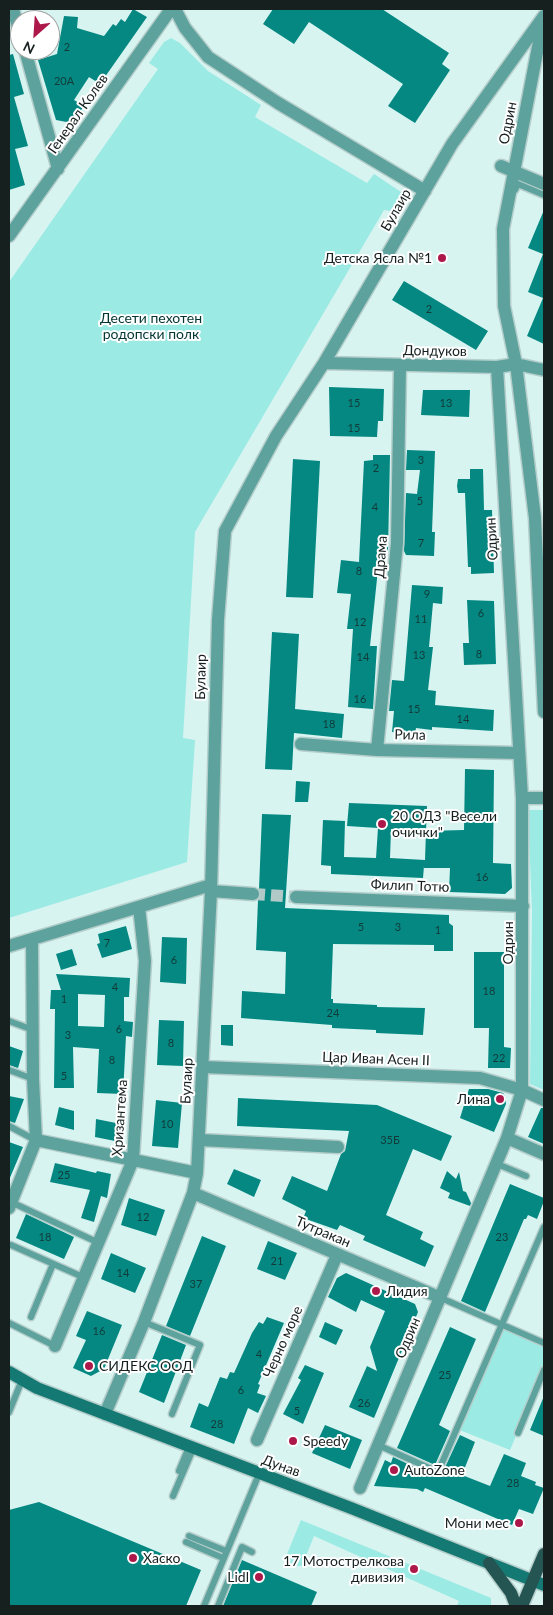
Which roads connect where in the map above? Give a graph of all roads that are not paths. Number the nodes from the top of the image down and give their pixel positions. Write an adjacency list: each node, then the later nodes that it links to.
1 (171, 9): 6 (street, Генерал Колев)
2 (175, 9): 9 (street)
3 (544, 16): 7 (street, Одрин); 9 (street, Булаир)
4 (27, 60): 6 (street)
5 (501, 166): 7 (street)
6 (58, 168): 12 (street, Генерал Колев)
7 (514, 171): 8 (street); 11 (street, Одрин)
8 (544, 184)
9 (425, 191): 13 (street, Булаир)
10 (544, 195): 11 (lane)
11 (503, 229): 14 (street, Одрин)
12 (9, 236)
13 (324, 363): 15 (street, Дондуков); 26 (street, Булаир)
14 (516, 364): 16 (street, Дондуков); 17 (street, Дондуков); 18 (street, Одрин)
15 (400, 366): 16 (street, Дондуков); 22 (street, Драма)
16 (497, 367): 23 (street, Одрин)
17 (544, 370)
18 (540, 520): 19 (street, Одрин)
19 (544, 692): 20 (street, Одрин)
20 (544, 712)
21 (301, 744): 22 (street, Рила)
22 (377, 750): 23 (street, Рила)
23 (519, 753): 24 (street, Одрин)
24 (522, 798): 25 (street); 29 (street, Одрин)
25 (544, 798)
26 (211, 888): 27 (street); 30 (street); 35 (street, Булаир)
27 (253, 894)
28 (296, 897): 29 (street, Филип Тотю)
29 (523, 906): 38 (street, Одрин)
30 (139, 907): 31 (street); 46 (street, Хризантема)
31 (32, 940): 32 (street); 34 (street)
32 (9, 946)
33 (9, 1021): 34 (lane)
34 (33, 1030): 37 (street)
35 (203, 1067): 38 (street, Цар Иван Асен II); 43 (street, Булаир)
36 (9, 1070): 37 (lane)
37 (33, 1079): 42 (street)
38 (522, 1090): 39 (street, Цар Иван Асен II); 41 (street, Одрин)
39 (544, 1100)
40 (9, 1126): 42 (lane)
41 (506, 1138): 45 (street); 47 (street, Одрин)
42 (36, 1140): 46 (street); 51 (street)
43 (200, 1140): 44 (street); 48 (street, Булаир)
44 (338, 1146)
45 (544, 1154)
46 (134, 1160): 48 (street); 53 (street, Хризантема)
47 (495, 1164): 49 (lane); 58 (street, Одрин)
48 (197, 1173): 50 (street, Булаир)
49 (526, 1176)
50 (193, 1193): 55 (street, Тутракан); 60 (street, Булаир)
51 (10, 1205): 53 (lane)
52 (544, 1227): 62 (lane)
53 (100, 1243): 57 (street, Хризантема)
54 (11, 1244): 56 (lane)
55 (337, 1255): 58 (street, Тутракан); 72 (street, Черно море)
56 (54, 1264): 57 (lane); 59 (lane)
57 (85, 1279): 64 (street, Хризантема)
58 (441, 1298): 62 (lane); 73 (street, Одрин)
59 (31, 1317)
60 (144, 1322): 69 (street, Булаир); 70 (lane)
61 (9, 1323): 64 (lane)
62 (502, 1324): 63 (lane); 73 (lane)
63 (544, 1343)
64 (55, 1346)
65 (544, 1370): 71 (lane)
66 (9, 1372): 67 (main road, Дунав)
67 (22, 1380): 68 (lane); 69 (main road, Дунав)
68 (9, 1412)
69 (105, 1414): 74 (main road, Дунав)
70 (172, 1414)
71 (518, 1433)
72 (257, 1440)
73 (378, 1445): 76 (street, Одрин)
74 (191, 1448): 75 (main road, Дунав); 77 (lane)
75 (259, 1474): 80 (lane); 82 (main road, Дунав)
76 (360, 1488)
77 (171, 1496)
78 (187, 1539): 80 (lane)
79 (252, 1552): 85 (lane)
80 (225, 1554): 84 (lane)
81 (544, 1554): 83 (main road)
82 (489, 1563): 83 (main road, Дунав); 86 (main road)
83 (539, 1583): 87 (main road)
84 (204, 1606)
85 (218, 1606)
86 (516, 1606)
87 (522, 1606)

